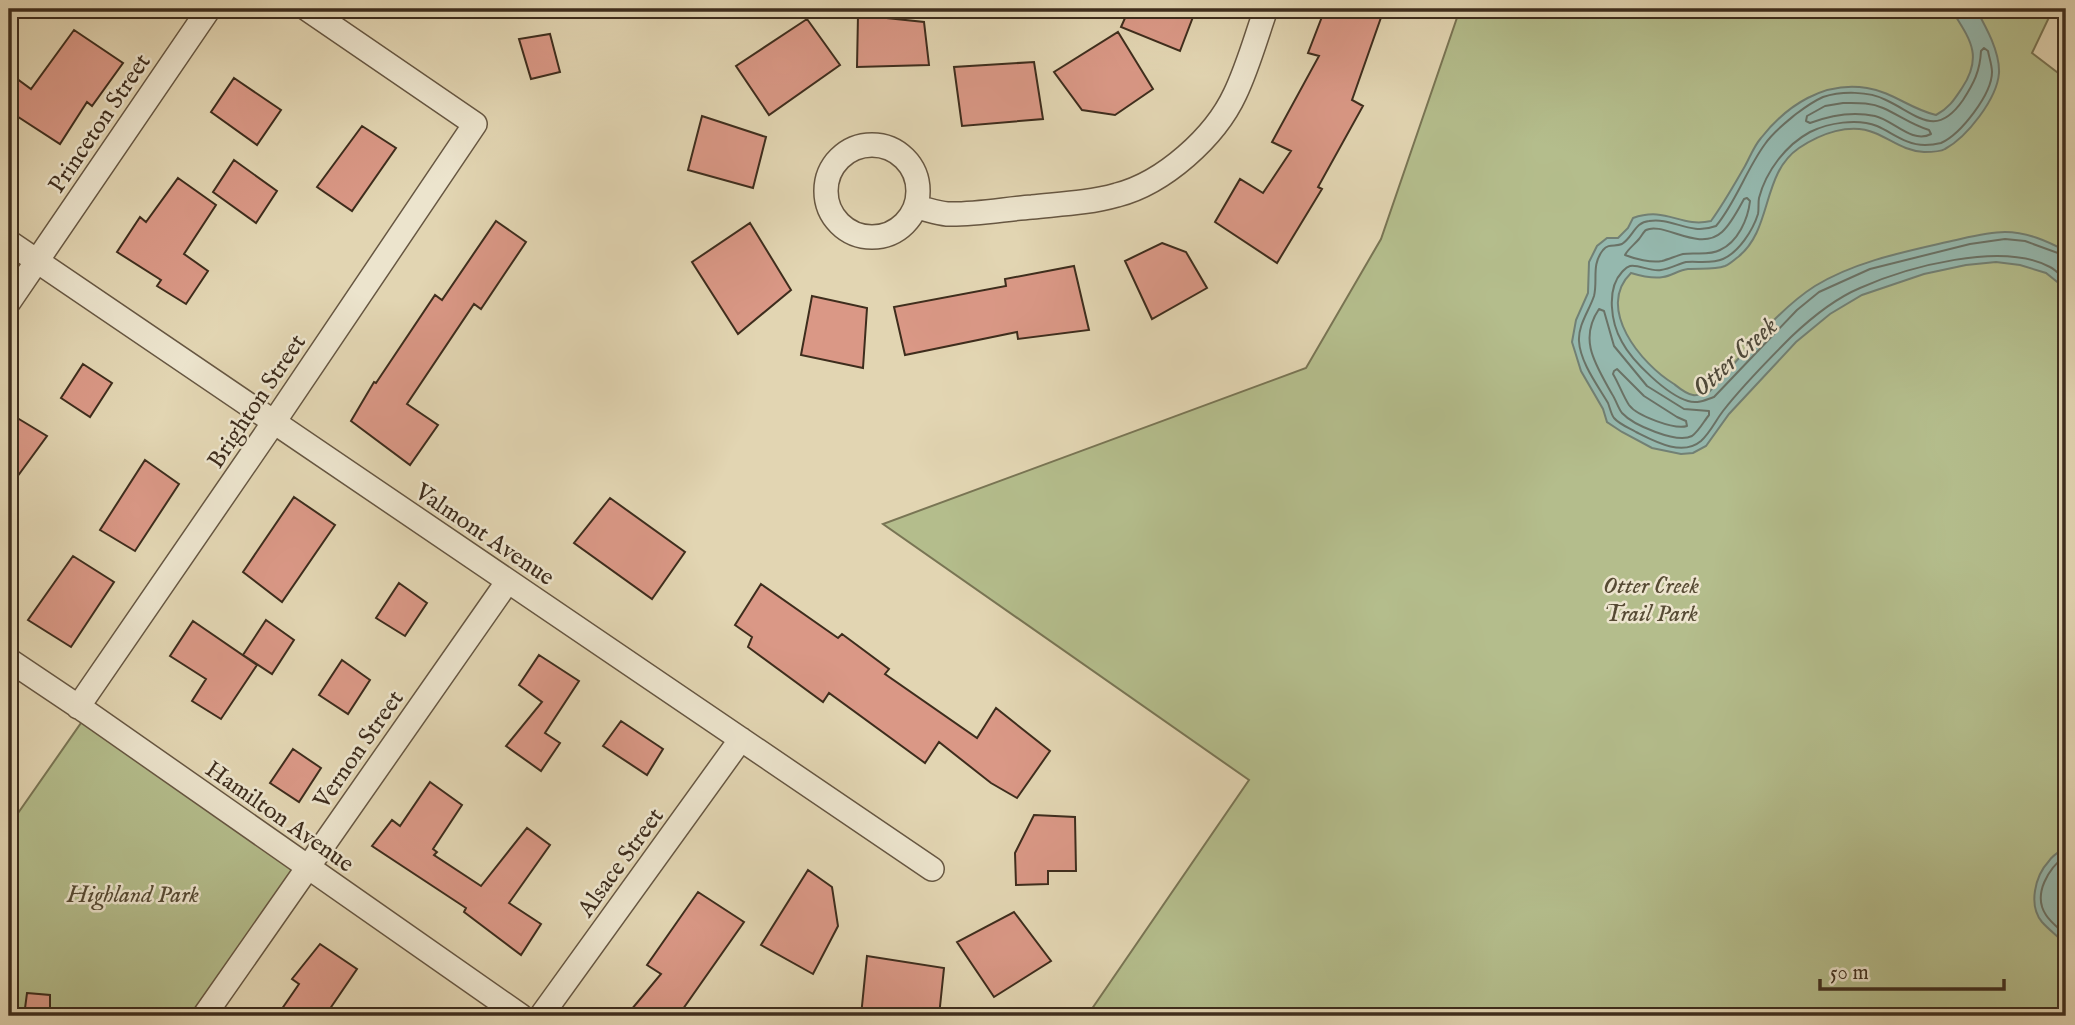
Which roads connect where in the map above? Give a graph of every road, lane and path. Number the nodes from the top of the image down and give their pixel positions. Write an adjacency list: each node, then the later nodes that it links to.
1 (209, 9): 6 (street, Princeton Street)
2 (307, 9): 8 (street, Brighton Street)
3 (1266, 9): 4 (street)
4 (916, 207): 4 (street)
5 (9, 242): 6 (street, Valmont Avenue)
6 (37, 261): 7 (street, Princeton Street); 8 (street, Valmont Avenue)
7 (9, 302)
8 (274, 422): 9 (street, Valmont Avenue); 11 (street, Brighton Street)
9 (508, 581): 12 (street, Valmont Avenue); 13 (street, Vernon Street)
10 (9, 660): 11 (street, Hamilton Avenue)
11 (78, 707): 13 (street, Hamilton Avenue)
12 (741, 739): 14 (street, Valmont Avenue); 17 (street, Alsace Street)
13 (307, 867): 15 (street, Vernon Street); 16 (street, Hamilton Avenue)
14 (932, 869)
15 (204, 1016)
16 (521, 1016)
17 (541, 1016)

